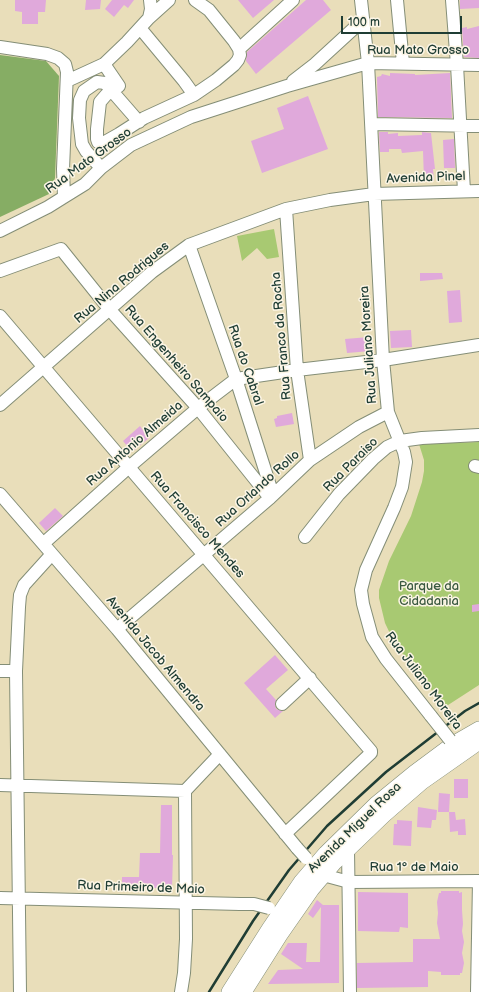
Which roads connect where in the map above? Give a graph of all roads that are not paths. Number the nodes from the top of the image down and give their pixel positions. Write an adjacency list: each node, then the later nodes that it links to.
1 (150, 0): 8 (street)
2 (195, 0): 12 (street)
3 (293, 0): 12 (street)
4 (361, 0): 9 (street, Rua Juliano Moreira)
5 (397, 0): 13 (street)
6 (452, 0): 17 (street)
7 (164, 1): 8 (street)
8 (149, 18): 10 (street)
9 (363, 20): 15 (street, Rua Mato Grosso); 16 (street, Rua Juliano Moreira)
10 (140, 28): 14 (street); 23 (street)
11 (0, 47): 20 (street)
12 (239, 49): 23 (street)
13 (402, 63): 16 (street, Rua Mato Grosso); 17 (street, Rua Mato Grosso)
14 (104, 64): 20 (street); 22 (street)
15 (315, 64): 19 (street); 21 (street, Rua Mato Grosso)
16 (368, 64): 19 (street, Rua Mato Grosso); 25 (street, Rua Juliano Moreira)
17 (457, 65): 18 (street, Rua Mato Grosso); 26 (street)
18 (479, 66)
19 (320, 76): 21 (street, Rua Mato Grosso)
20 (67, 81): 29 (street)
21 (287, 86): 28 (street, Rua Mato Grosso)
22 (112, 91): 24 (street); 24 (street); 28 (street)
23 (194, 95): 24 (street)
24 (139, 122)
25 (372, 124): 26 (street); 33 (street, Rua Juliano Moreira)
26 (460, 126): 27 (street); 31 (street)
27 (479, 126)
28 (101, 168): 30 (street, Rua Mato Grosso)
29 (63, 180): 30 (street); 34 (street)
30 (85, 184): 34 (street, Rua Mato Grosso)
31 (464, 191): 32 (street, Avenida Pinel); 33 (street, Avenida Pinel)
32 (479, 191)
33 (374, 194): 35 (street, Rua Nina Rodrigues); 42 (street, Rua Juliano Moreira)
34 (64, 197): 36 (street, Rua Mato Grosso)
35 (286, 209): 37 (street, Rua Nina Rodrigues); 44 (street, Rua Franco da Rocha)
36 (0, 231)
37 (189, 245): 39 (street, Rua Nina Rodrigues); 45 (street, Rua do Cabral)
38 (0, 271): 39 (street, Rua Engenheiro Sampaio)
39 (110, 310): 43 (street, Rua Nina Rodrigues); 47 (street, Rua Engenheiro Sampaio)
40 (0, 316): 43 (street, Rua Francisco Mendes)
41 (479, 345): 42 (street, Rua Antonio Almeida)
42 (383, 360): 44 (street, Rua Antonio Almeida); 48 (street, Rua Juliano Moreira)
43 (44, 367): 46 (street, Rua Nina Rodrigues); 52 (street, Rua Francisco Mendes)
44 (297, 370): 45 (street, Rua Antonio Almeida); 51 (street, Rua Franco da Rocha)
45 (236, 379): 47 (street, Rua Antonio Almeida); 54 (street, Rua do Cabral)
46 (0, 405)
47 (198, 408): 52 (street, Rua Antonio Almeida); 54 (street, Rua Engenheiro Sampaio)
48 (388, 412): 50 (street, Rua Juliano Moreira); 51 (street, Rua Orlando Rollo)
49 (479, 435): 50 (street, Rua Paraiso)
50 (400, 442): 55 (street, Rua Paraiso); 65 (street, Rua Juliano Moreira, bridge)
51 (310, 460): 54 (street, Rua Orlando Rollo)
52 (129, 466): 56 (street, Rua Antonio Almeida); 58 (street, Rua Francisco Mendes)
53 (0, 494): 56 (street, Avenida Jacob Almendra)
54 (272, 496): 58 (street, Rua Orlando Rollo)
55 (305, 537)
56 (44, 543): 57 (street, Avenida Jacob Almendra)
57 (52, 554): 59 (street, Avenida Jacob Almendra); 61 (street)
58 (204, 555): 59 (street, Rua Orlando Rollo); 62 (street, Rua Francisco Mendes)
59 (117, 629): 66 (street, Avenida Jacob Almendra)
60 (0, 671): 61 (street)
61 (16, 671): 67 (street)
62 (310, 678): 63 (street); 70 (street, Rua Francisco Mendes)
63 (282, 704)
64 (478, 735): 65 (main road, Avenida Miguel Rosa); 71 (main road, Avenida Miguel Rosa)
65 (451, 742): 72 (main road, Avenida Miguel Rosa)
66 (220, 754): 69 (street); 70 (street, Avenida Jacob Almendra)
67 (17, 784): 68 (street); 69 (street); 76 (street)
68 (0, 785)
69 (185, 791): 77 (street)
70 (285, 834): 72 (street, Avenida Jacob Almendra, bridge)
71 (348, 850): 72 (main road, Avenida Miguel Rosa); 74 (street)
72 (314, 866): 74 (street); 78 (main road, Avenida Miguel Rosa); 82 (main road, Avenida Miguel Rosa)
73 (479, 881): 74 (street, Rua 1º de Maio); 84 (street)
74 (349, 882): 83 (street)
75 (0, 898): 76 (street, Rua Primeiro de Maio)
76 (18, 898): 77 (street, Rua Primeiro de Maio); 79 (street)
77 (186, 904): 78 (street, Rua Primeiro de Maio, bridge); 80 (street)
78 (274, 911): 81 (main road, Avenida Miguel Rosa)
79 (20, 992)
80 (181, 992)
81 (229, 992)
82 (244, 992)
83 (350, 992)
84 (477, 992)

